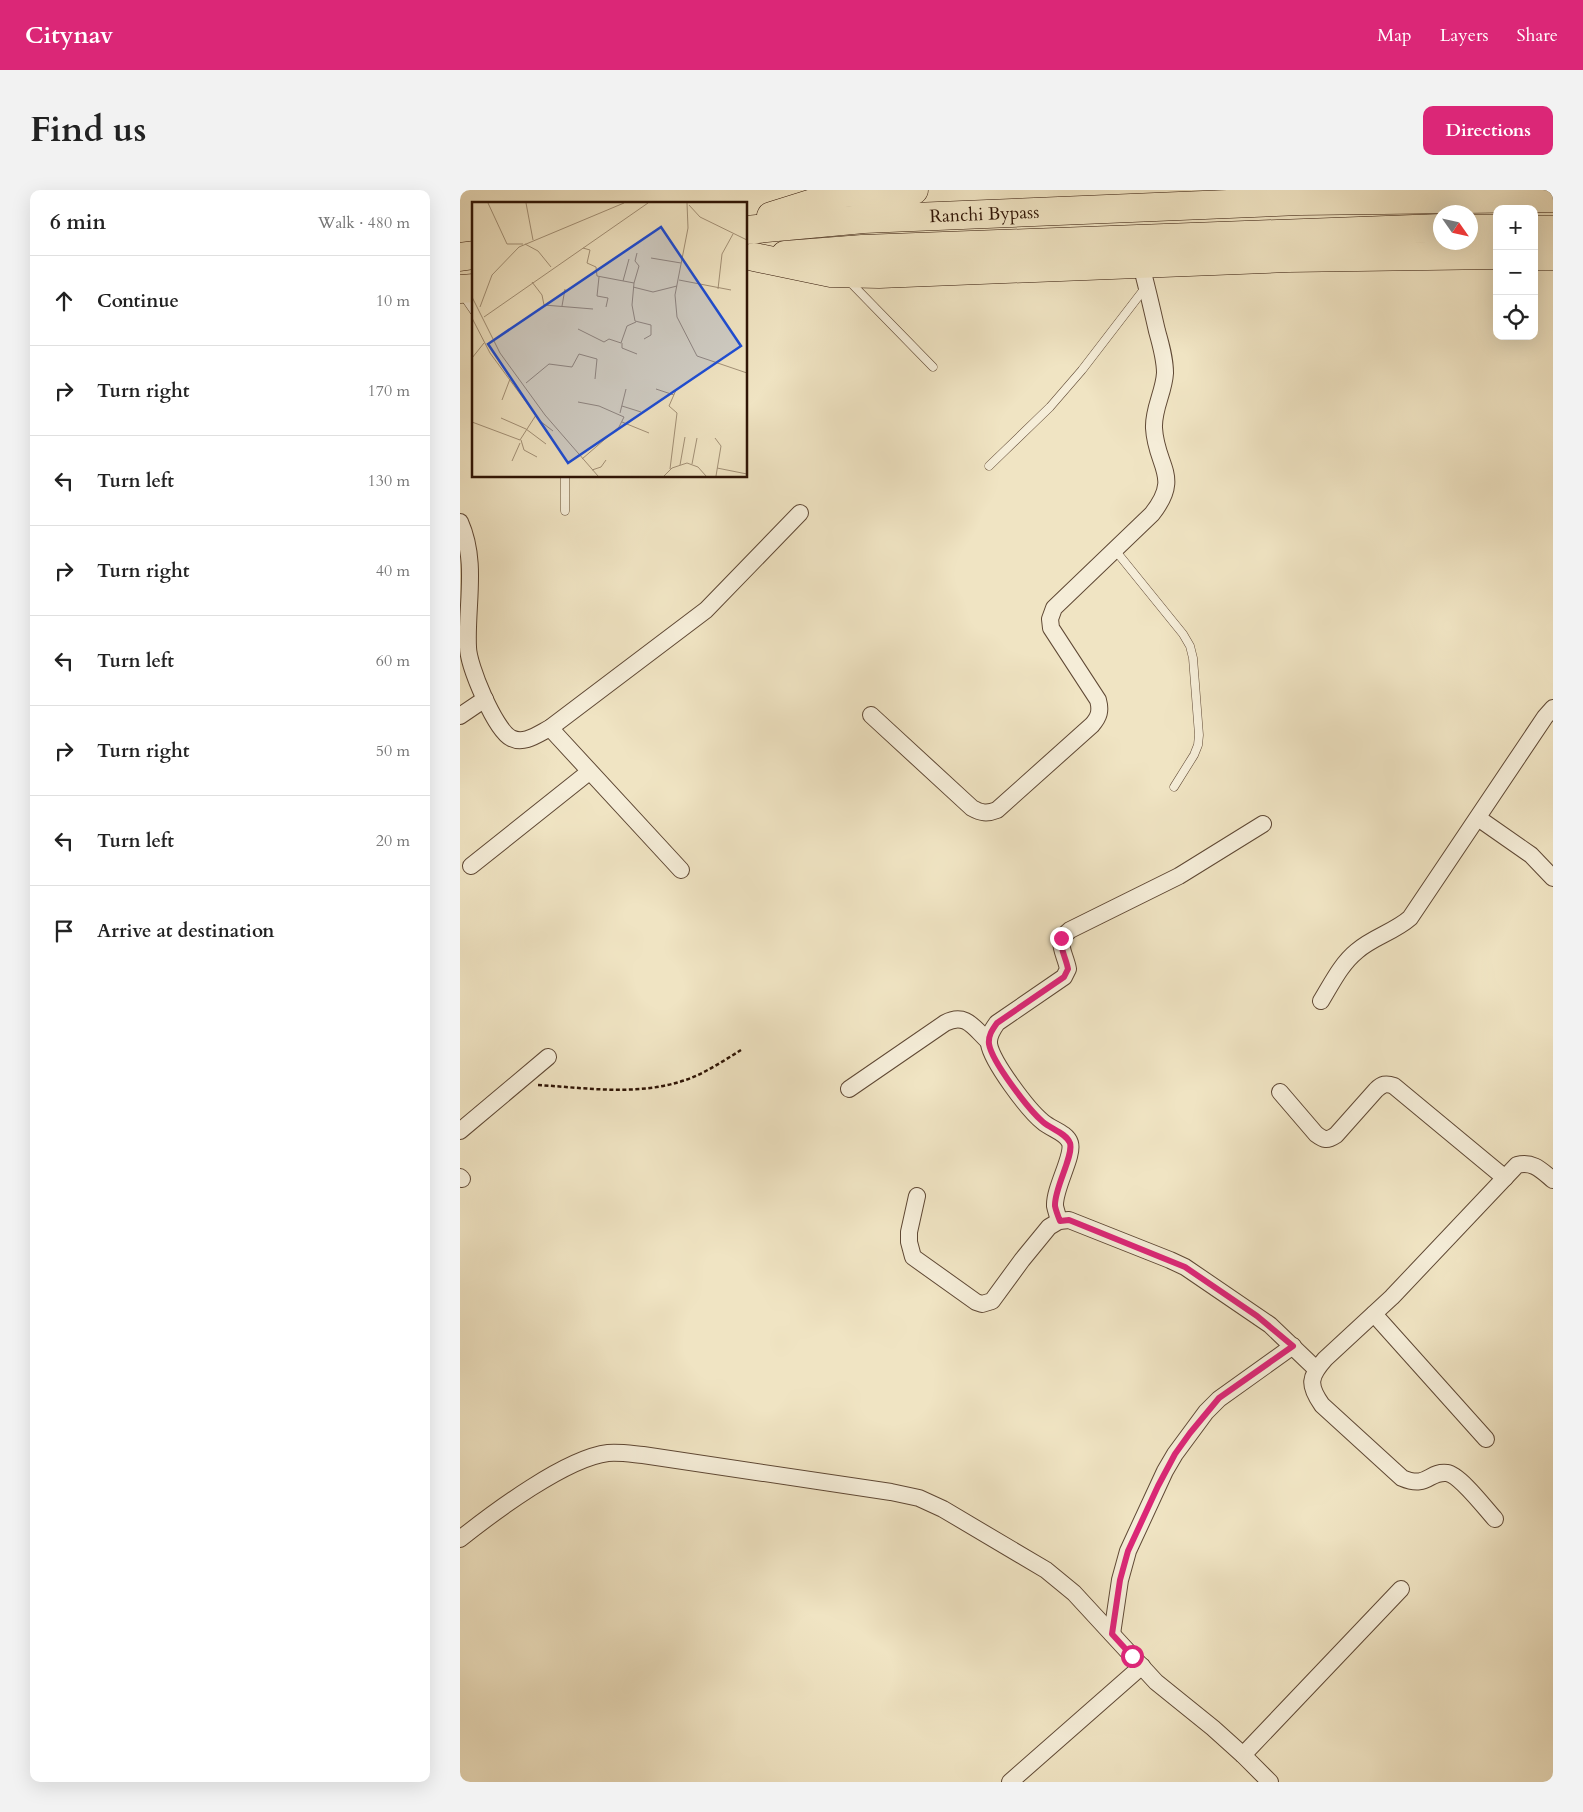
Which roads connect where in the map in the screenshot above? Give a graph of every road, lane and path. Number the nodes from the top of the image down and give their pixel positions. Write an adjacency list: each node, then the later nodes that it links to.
1 (899, 190): 2 (highway); 4 (highway)
2 (914, 190)
3 (1553, 198): 8 (highway, Ranchi Bypass)
4 (748, 223)
5 (1433, 228): 14 (highway, Ranchi Bypass)
6 (1478, 229): 7 (highway)
7 (1493, 229)
8 (748, 230)
9 (1538, 230): 10 (highway)
10 (1553, 230)
11 (1493, 255): 16 (highway)
12 (1538, 256): 13 (highway)
13 (1553, 256)
14 (750, 258): 15 (highway)
15 (842, 274): 16 (highway); 19 (lane)
16 (1144, 275): 20 (lane); 25 (street)
17 (460, 290): 18 (lane)
18 (472, 308)
19 (933, 367)
20 (989, 466)
21 (565, 478): 22 (lane)
22 (566, 511)
23 (800, 513): 31 (street)
24 (460, 522): 26 (street)
25 (1114, 550): 29 (street); 33 (lane)
26 (464, 650): 27 (street)
27 (485, 699): 30 (street); 31 (street)
28 (1553, 708): 34 (street)
29 (871, 715)
30 (460, 716)
31 (550, 728): 32 (street)
32 (590, 772): 36 (street); 37 (street)
33 (1174, 788)
34 (1478, 818): 38 (street); 39 (street)
35 (1263, 824): 40 (street)
36 (471, 866)
37 (680, 870)
38 (1553, 878)
39 (1321, 1001)
40 (988, 1042): 44 (street); 50 (street)
41 (741, 1050): 43 (path)
42 (548, 1057): 43 (street)
43 (517, 1083): 46 (street)
44 (849, 1089)
45 (1280, 1092): 47 (street)
46 (460, 1131)
47 (1505, 1178): 48 (street); 51 (street)
48 (1553, 1180)
49 (917, 1196): 50 (street)
50 (1060, 1221): 52 (street)
51 (1374, 1314): 53 (street); 54 (street)
52 (1293, 1346): 53 (street); 58 (street)
53 (1316, 1369): 55 (street)
54 (1486, 1439)
55 (1495, 1518)
56 (460, 1539): 58 (street)
57 (1400, 1589): 60 (street)
58 (1112, 1634): 59 (street)
59 (1142, 1666): 60 (street); 61 (street)
60 (1244, 1754): 62 (street)
61 (1010, 1782)
62 (1270, 1782)

